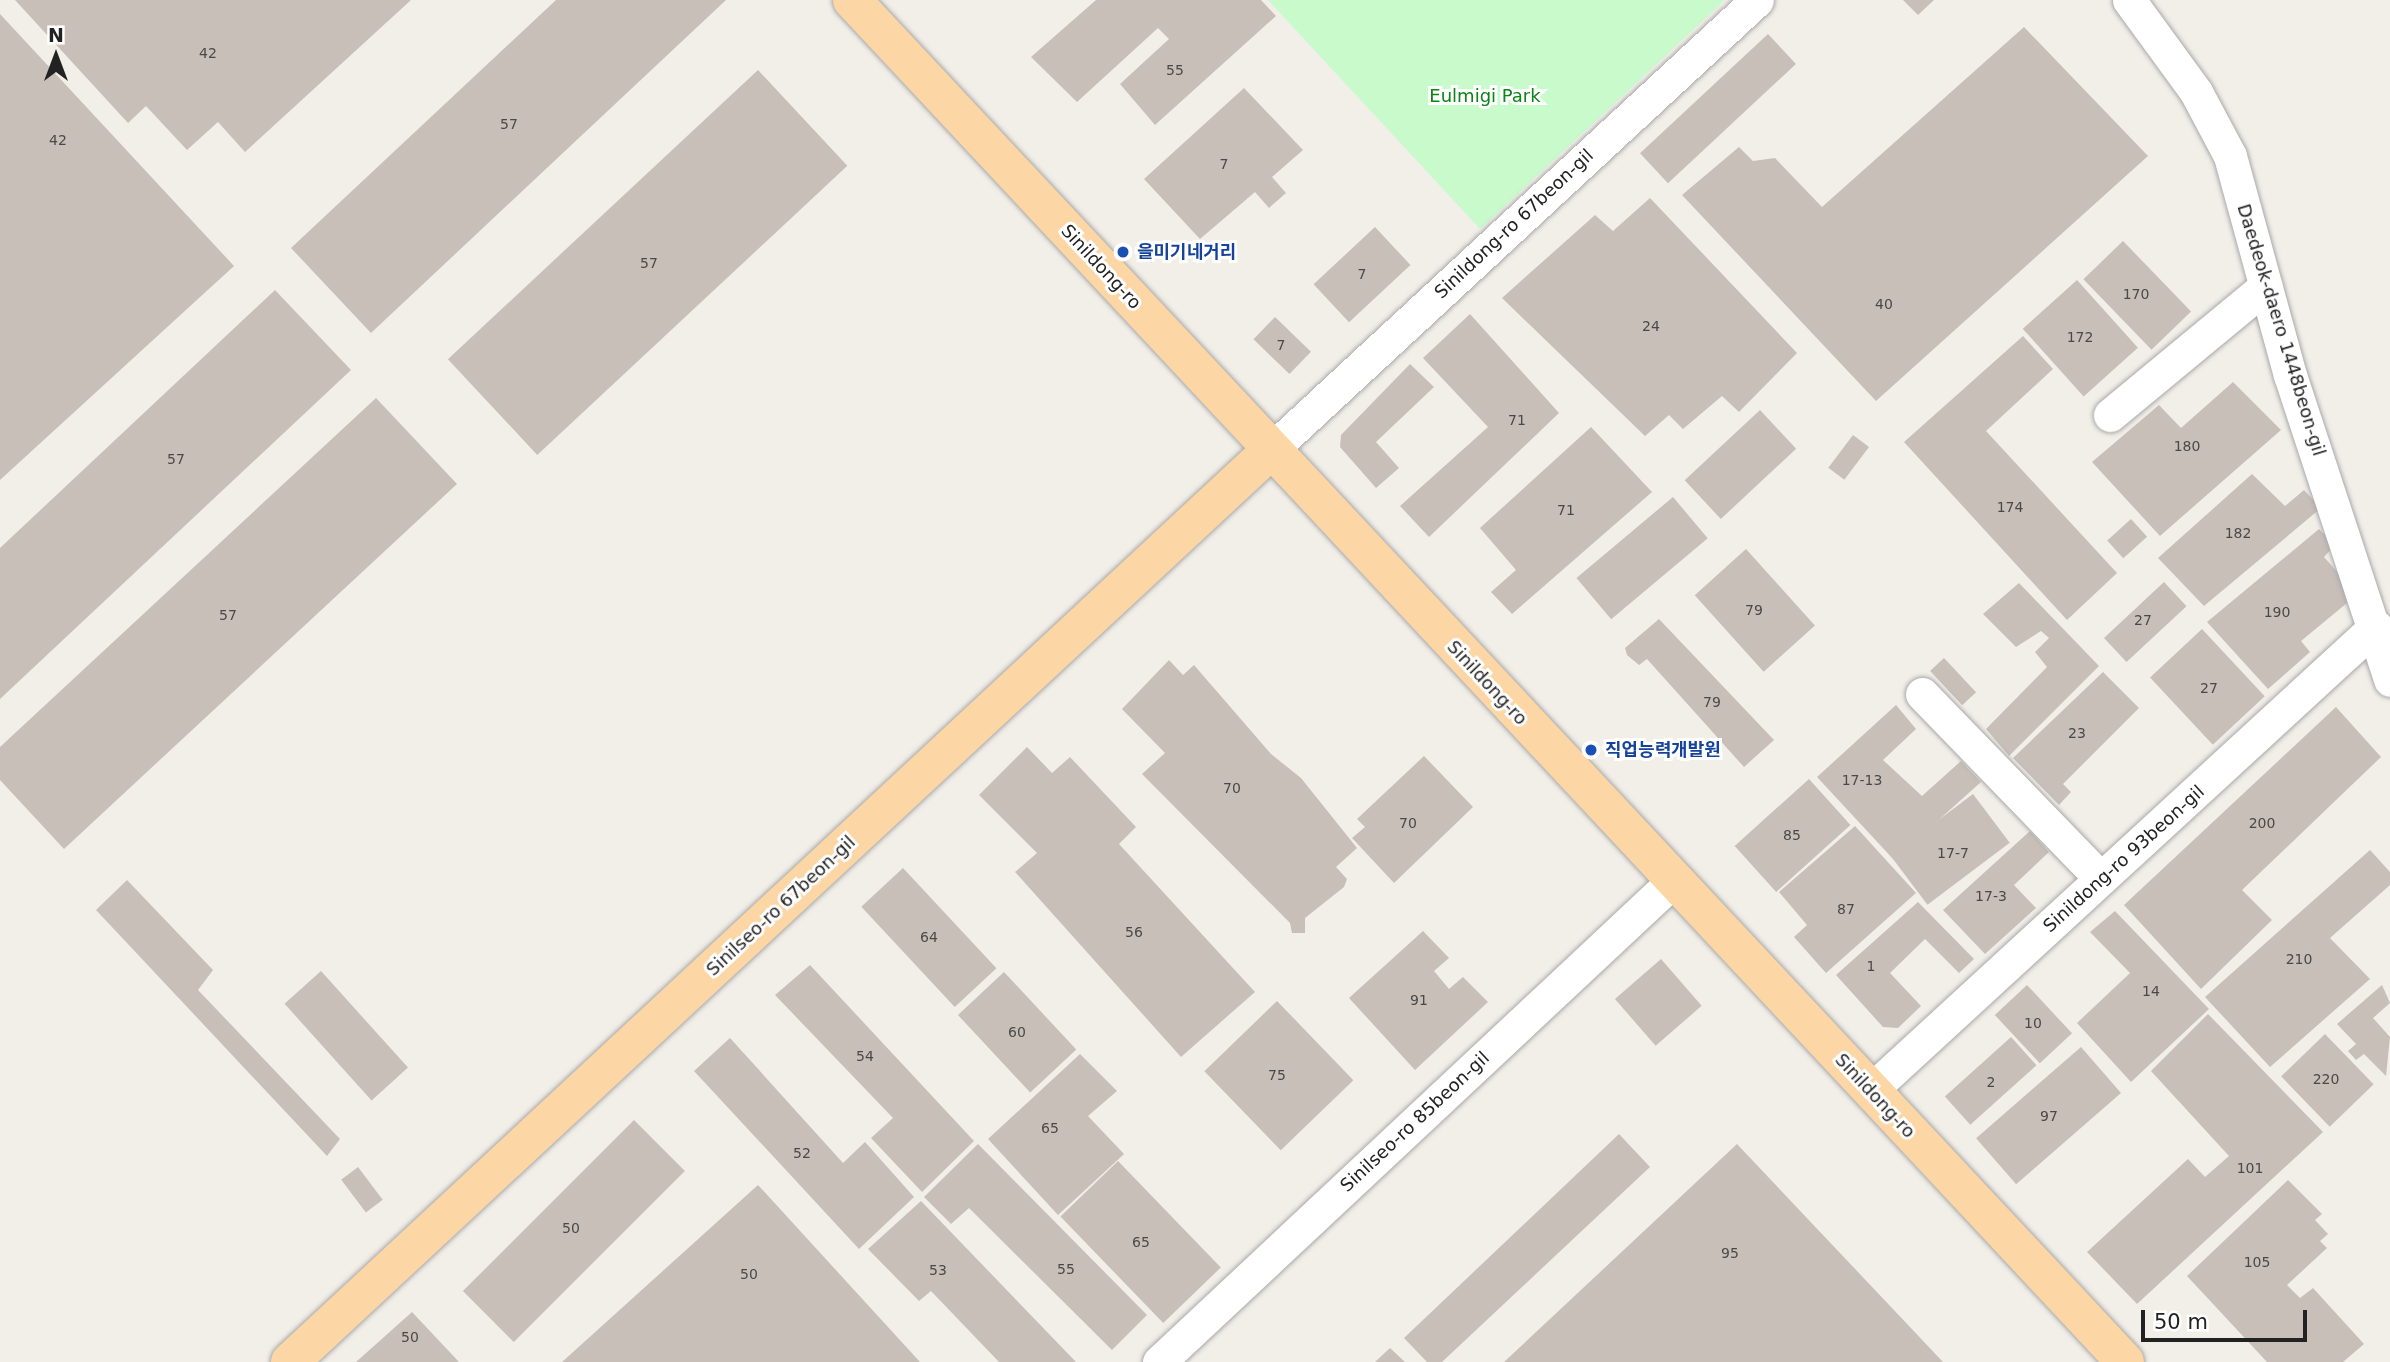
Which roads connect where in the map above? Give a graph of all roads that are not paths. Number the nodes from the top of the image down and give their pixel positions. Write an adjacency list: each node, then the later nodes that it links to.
1 (852, 0): 6 (main road, Sinildong-ro)
2 (1757, 0): 6 (street, Sinildong-ro 67beon-gil)
3 (2129, 0): 4 (street, Daedeok-daero 1448beon-gil)
4 (2266, 286): 5 (street); 7 (street, Daedeok-daero 1448beon-gil)
5 (2110, 415)
6 (1271, 450): 11 (main road, Sinildong-ro); 13 (main road, Sinilseo-ro 67beon-gil)
7 (2376, 626): 8 (street, Daedeok-daero 1448beon-gil); 10 (street, Sinildong-ro 93beon-gil)
8 (2390, 680)
9 (1922, 694): 10 (street)
10 (2102, 879): 12 (street, Sinildong-ro 93beon-gil)
11 (1672, 882): 12 (main road, Sinildong-ro); 14 (street, Sinilseo-ro 85beon-gil)
12 (1870, 1091): 15 (main road, Sinildong-ro)
13 (290, 1362)
14 (1159, 1362)
15 (2125, 1362)

